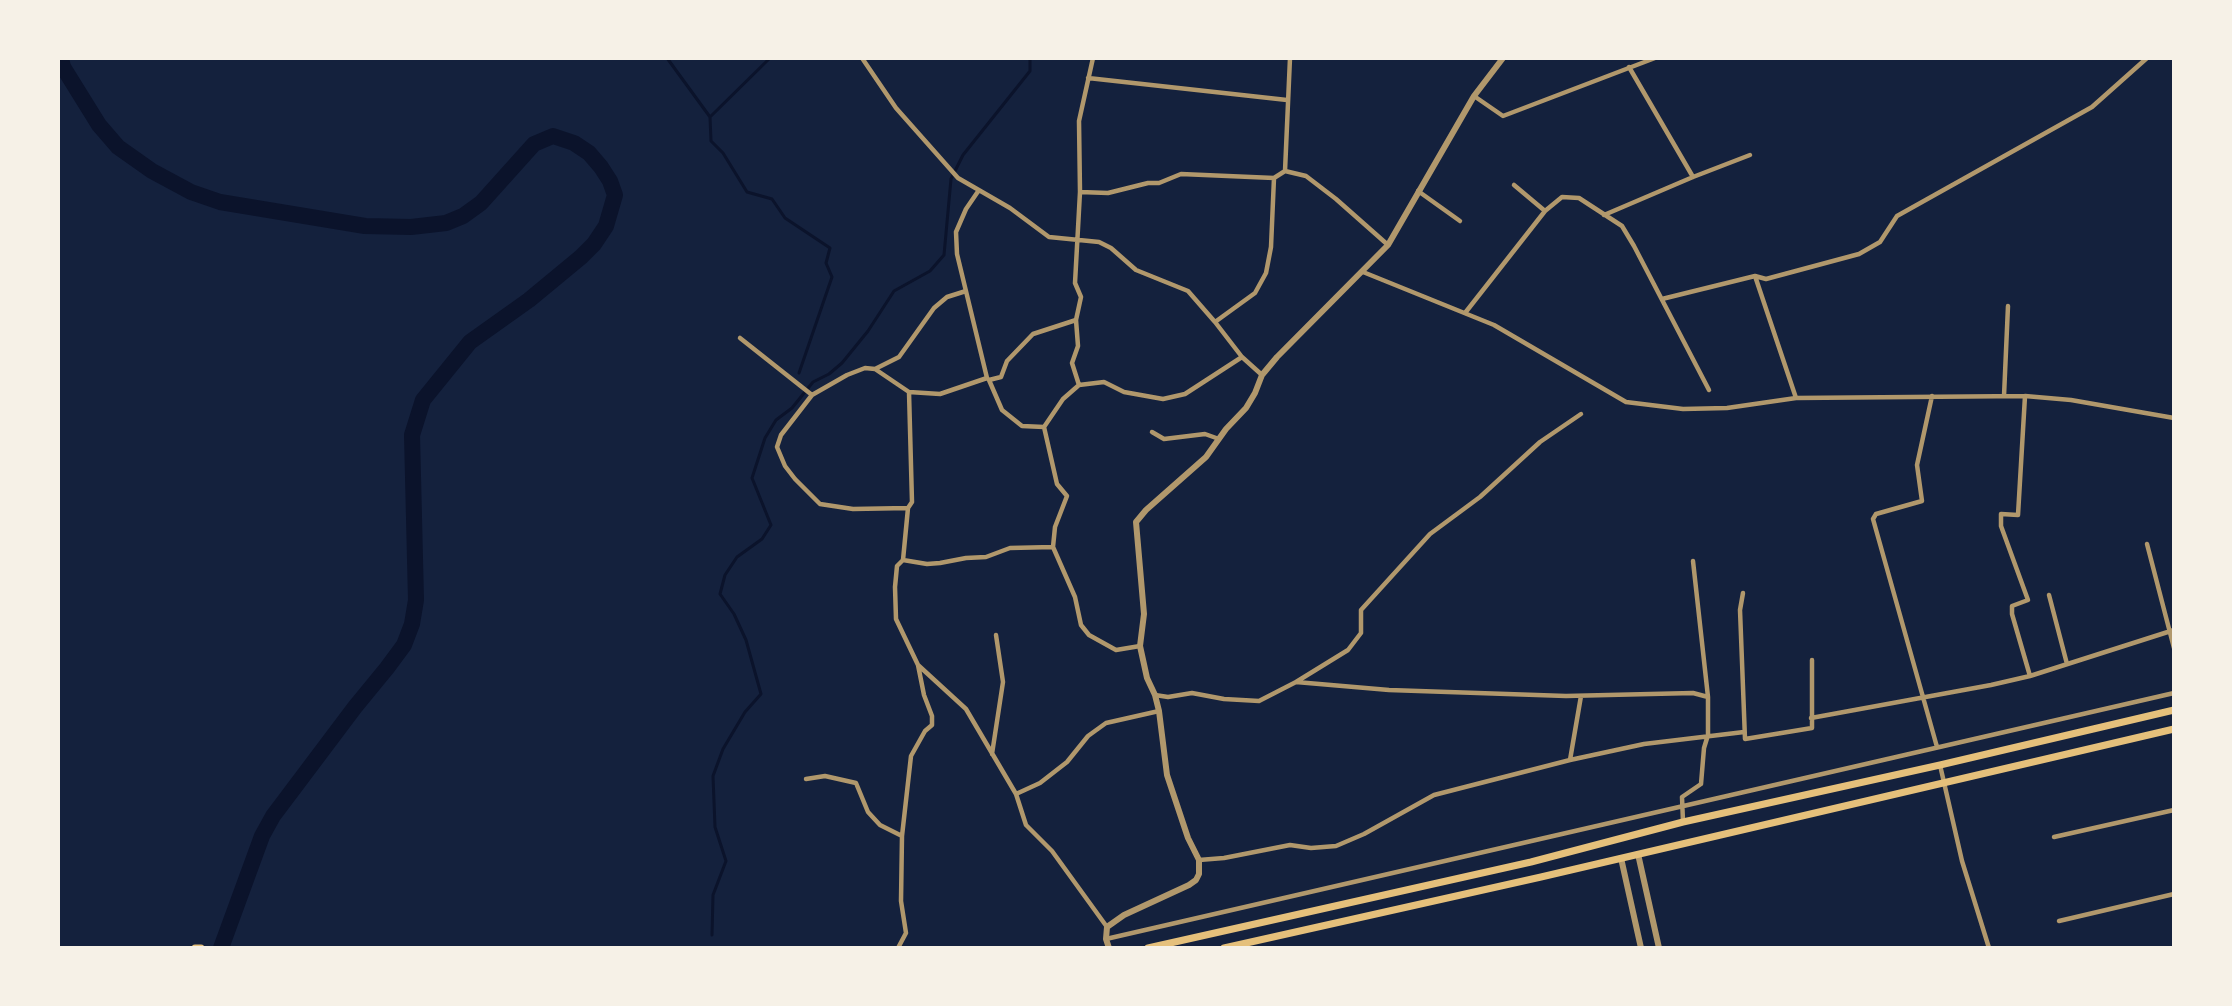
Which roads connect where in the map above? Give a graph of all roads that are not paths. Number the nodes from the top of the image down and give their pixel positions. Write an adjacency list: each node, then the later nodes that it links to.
1 (862, 58): 16 (street)
2 (1093, 58): 8 (street)
3 (1290, 58): 10 (street)
4 (1503, 58): 9 (street)
5 (1655, 58): 7 (street)
6 (2147, 58): 25 (street)
7 (1629, 67): 9 (street); 13 (street)
8 (1088, 78): 10 (street); 17 (street)
9 (1474, 96): 18 (street)
10 (1287, 100): 12 (street)
11 (1750, 155): 13 (street)
12 (1286, 171): 14 (street); 23 (street)
13 (1693, 177): 20 (street)
14 (1274, 178): 17 (street); 31 (street)
15 (1514, 185): 19 (street)
16 (979, 189): 22 (street); 26 (street)
17 (1080, 192): 22 (street)
18 (1418, 192): 21 (street); 23 (street)
19 (1545, 211): 20 (street); 29 (street)
20 (1604, 215): 27 (street)
21 (1460, 221)
22 (1077, 240): 30 (street); 31 (street)
23 (1388, 246): 24 (street)
24 (1363, 272): 29 (street); 35 (street)
25 (1755, 276): 27 (street); 44 (street)
26 (966, 291): 34 (street); 36 (street)
27 (1662, 299): 38 (street)
28 (2008, 306): 42 (street)
29 (1465, 313): 44 (street)
30 (1076, 320): 36 (street); 37 (street)
31 (1215, 322): 33 (street)
32 (740, 338): 40 (street)
33 (1242, 357): 35 (street); 37 (street)
34 (875, 369): 39 (street); 40 (street)
35 (1262, 375): 49 (street)
36 (988, 379): 39 (street); 47 (street)
37 (1079, 385): 47 (street)
38 (1708, 390)
39 (909, 392): 50 (street)
40 (810, 394): 50 (street)
41 (1932, 396): 42 (street); 44 (street); 70 (street)
42 (2004, 396): 43 (street)
43 (2025, 396): 46 (street); 64 (street)
44 (1796, 398)
45 (1581, 414): 65 (street)
46 (2174, 418)
47 (1044, 427): 52 (street)
48 (1152, 432): 49 (street)
49 (1219, 439): 59 (street)
50 (908, 508): 53 (street)
51 (2147, 543): 57 (street)
52 (1053, 547): 53 (street); 59 (street)
53 (903, 560): 63 (street)
54 (1694, 561): 69 (street)
55 (1743, 593): 75 (street)
56 (2049, 595): 62 (street)
57 (2171, 630): 60 (street); 62 (street)
58 (996, 635): 78 (street)
59 (1140, 646): 67 (street)
60 (2174, 648)
61 (1812, 660): 73 (street)
62 (2067, 664): 64 (street)
63 (918, 665): 78 (street); 87 (street)
64 (2030, 676): 70 (street)
65 (1296, 682): 67 (street); 68 (street)
66 (2174, 693): 77 (street)
67 (1155, 695): 72 (street)
68 (1581, 696): 69 (street); 79 (street)
69 (1708, 697): 76 (street)
70 (1924, 699): 73 (street); 77 (street)
71 (2174, 710): 80 (main road)
72 (1159, 711): 83 (street); 91 (street)
73 (1811, 718): 75 (street)
74 (2174, 729): 82 (main road)
75 (1744, 732): 76 (street)
76 (1708, 735): 79 (street); 84 (street)
77 (1937, 747): 84 (street)
78 (992, 754): 83 (street)
79 (1569, 760): 91 (street)
80 (1940, 765): 82 (street); 86 (main road)
81 (806, 778): 87 (street)
82 (1944, 783): 89 (main road); 102 (street)
83 (1016, 794): 94 (street)
84 (1682, 805): 86 (street); 95 (street)
85 (2174, 810): 88 (street)
86 (1683, 822): 99 (main road)
87 (902, 836): 97 (street)
88 (2054, 837)
89 (1638, 854): 90 (main road); 101 (street)
90 (1621, 858): 96 (main road); 100 (street)
91 (1199, 860): 94 (street)
92 (2174, 894): 93 (street)
93 (2059, 921)
94 (1107, 927): 95 (street)
95 (1106, 939): 98 (street)
96 (1226, 947)
97 (898, 948)
98 (1109, 948)
99 (1148, 948)
100 (1641, 948)
101 (1659, 948)
102 (1989, 948)

